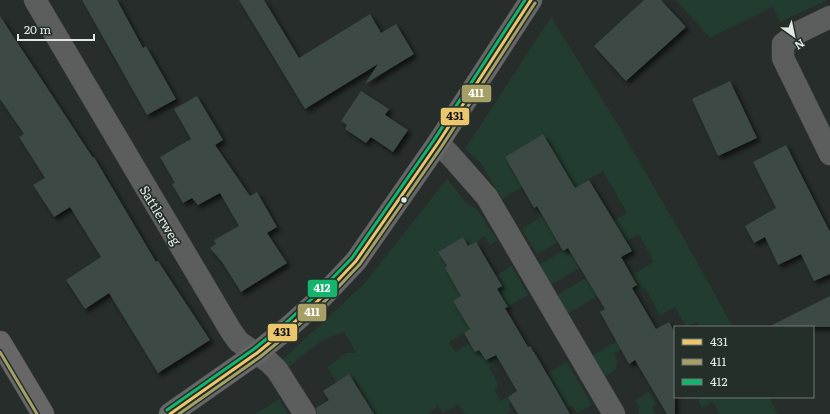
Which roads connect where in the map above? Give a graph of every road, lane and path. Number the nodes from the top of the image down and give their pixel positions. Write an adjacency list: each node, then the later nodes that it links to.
1 (35, 0): 7 (street, Sattlerweg)
2 (531, 0): 4 (street)
3 (830, 17): 5 (street)
4 (438, 144): 7 (street); 11 (street)
5 (830, 154)
6 (0, 342): 8 (street)
7 (256, 353): 9 (street); 10 (street, Sattlerweg)
8 (43, 414)
9 (170, 414)
10 (305, 414)
11 (614, 414)

